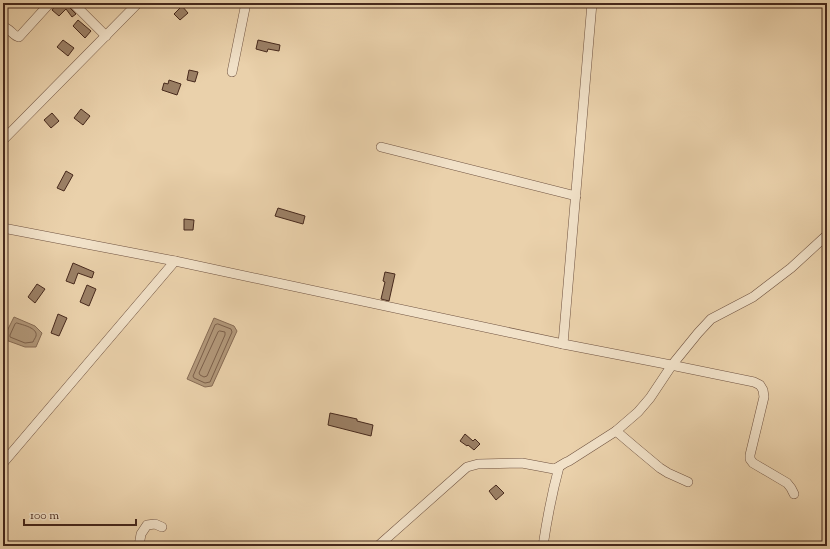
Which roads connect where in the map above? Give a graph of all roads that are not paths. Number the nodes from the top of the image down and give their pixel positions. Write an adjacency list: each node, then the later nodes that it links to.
1 (50, 3): 6 (street)
2 (73, 3): 7 (street)
3 (138, 3): 7 (street)
4 (246, 3): 8 (street)
5 (592, 3): 11 (street)
6 (3, 27)
7 (106, 36): 9 (street)
8 (232, 72)
9 (3, 140)
10 (381, 147): 11 (street)
11 (576, 196): 15 (street)
12 (3, 228): 14 (street)
13 (827, 235): 16 (street)
14 (175, 261): 15 (street); 18 (street)
15 (564, 344): 16 (street)
16 (665, 364): 17 (street); 21 (street)
17 (616, 431): 19 (street); 20 (street)
18 (3, 463)
19 (559, 467): 24 (street); 25 (street)
20 (688, 482)
21 (794, 494)
22 (162, 527): 23 (street)
23 (139, 546)
24 (378, 546)
25 (543, 546)

